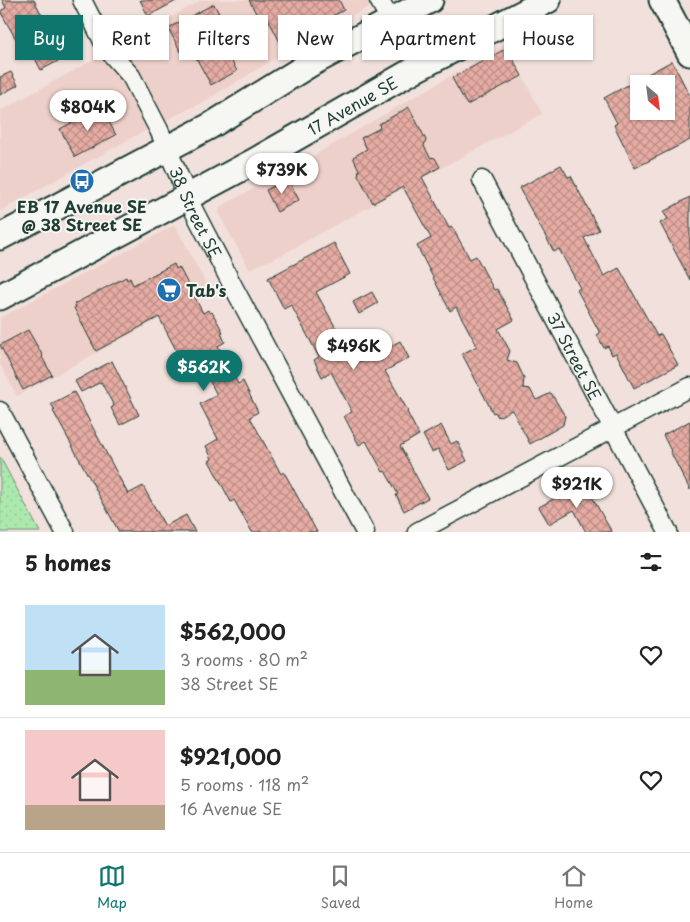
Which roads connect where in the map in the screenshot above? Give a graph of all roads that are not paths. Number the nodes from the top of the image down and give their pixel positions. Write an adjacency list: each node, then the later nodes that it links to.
1 (82, 0): 7 (street, 38 Street SE)
2 (430, 0): 5 (main road)
3 (548, 0): 9 (main road, 17 Avenue SE)
4 (662, 0): 6 (main road)
5 (385, 11): 7 (main road)
6 (690, 53)
7 (167, 148): 9 (street, 38 Street SE); 10 (main road)
8 (482, 180): 14 (street, 37 Street SE)
9 (188, 197): 11 (main road, 17 Avenue SE); 16 (street, 38 Street SE)
10 (0, 237)
11 (0, 298)
12 (690, 387): 14 (street)
13 (0, 411): 15 (street)
14 (613, 428): 17 (street); 18 (street, 37 Street SE)
15 (65, 532)
16 (365, 532)
17 (417, 532)
18 (668, 532)

